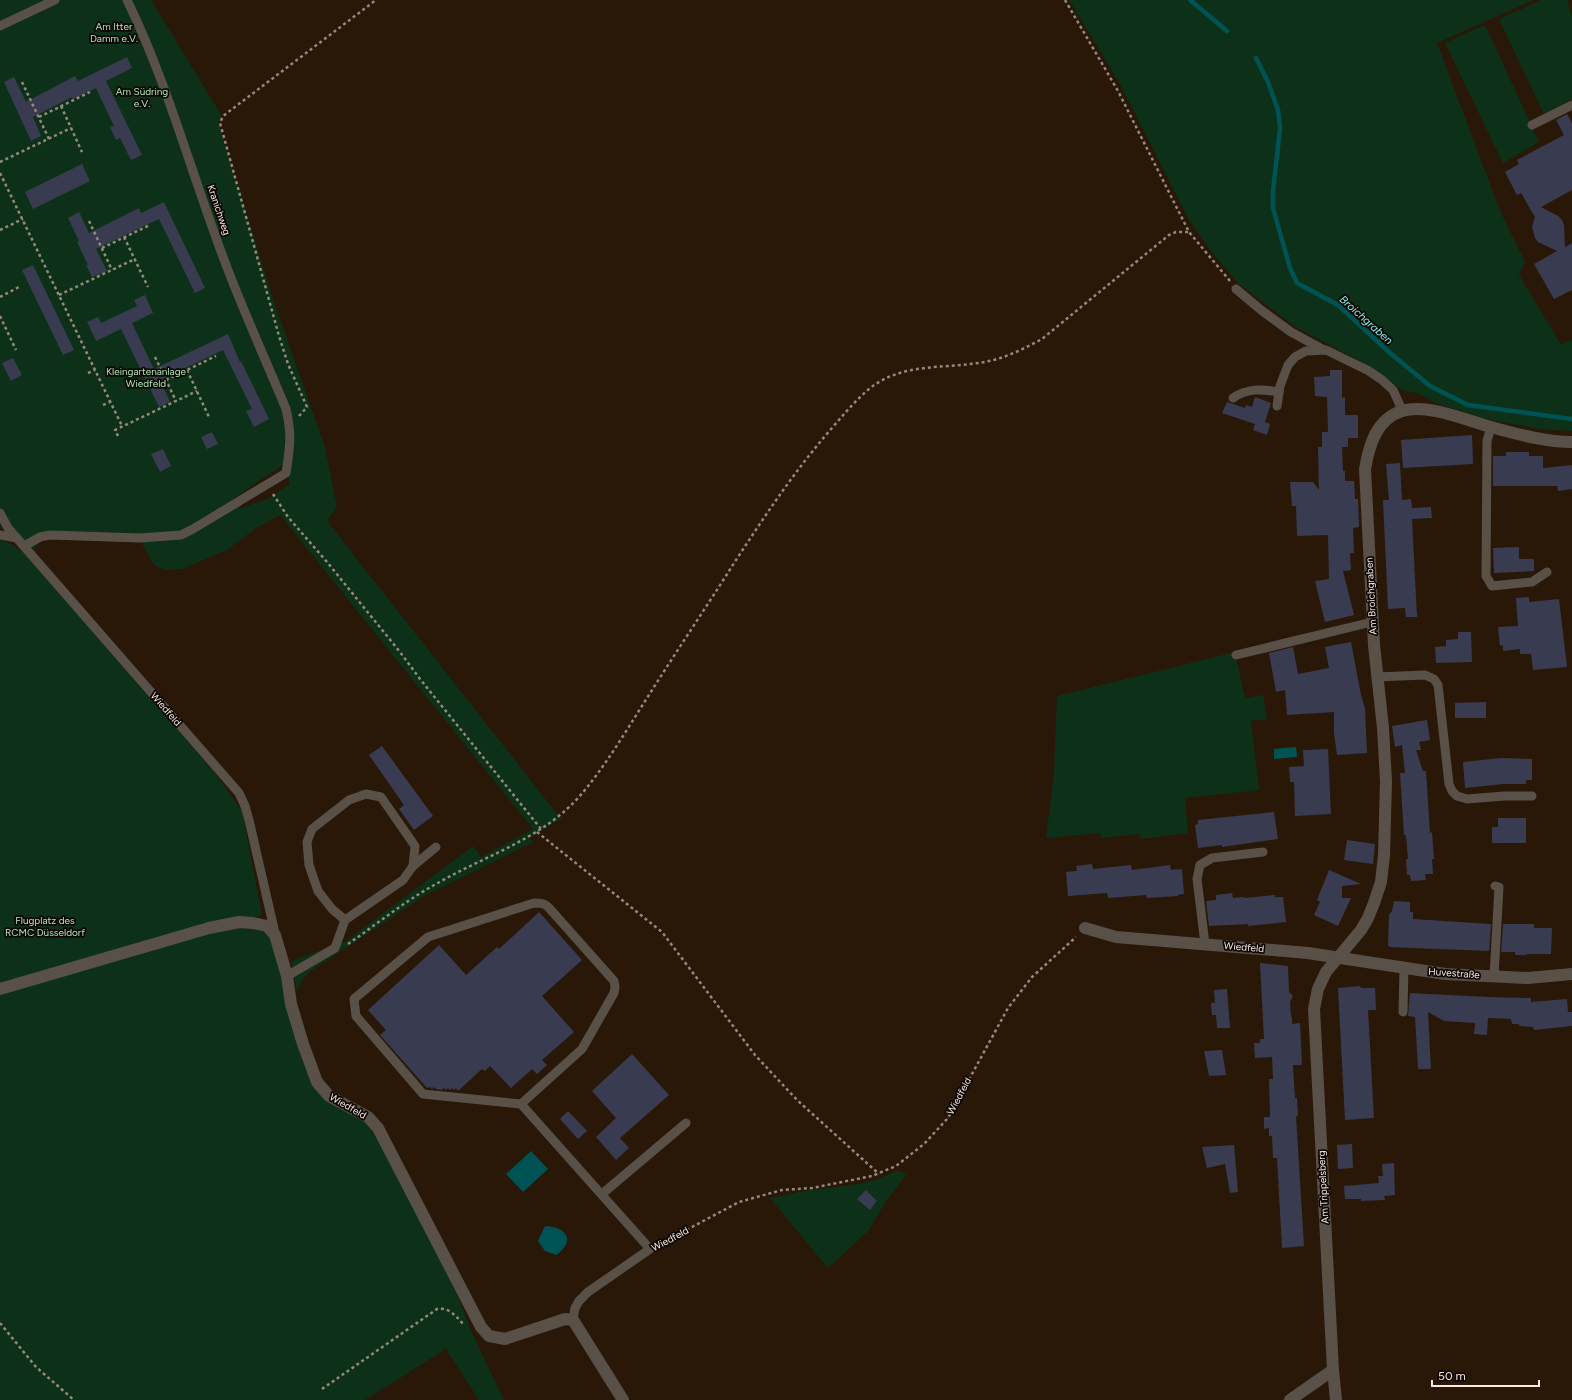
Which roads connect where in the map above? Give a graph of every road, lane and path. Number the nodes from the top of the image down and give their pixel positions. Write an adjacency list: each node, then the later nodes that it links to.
1 (55, 0): 5 (lane)
2 (127, 0): 51 (lane, Kranichweg)
3 (376, 0): 51 (path)
4 (1065, 0): 21 (path)
5 (0, 26)
6 (22, 82): 10 (path)
7 (90, 92): 9 (path)
8 (1572, 105): 11 (lane)
9 (60, 106): 10 (path); 12 (path)
10 (38, 117): 13 (path)
11 (1532, 124)
12 (71, 128): 13 (path); 14 (path)
13 (49, 139): 15 (path)
14 (82, 152)
15 (0, 162)
16 (0, 173): 17 (path)
17 (23, 219): 20 (path); 29 (path)
18 (89, 221): 23 (path)
19 (150, 225): 22 (path)
20 (0, 230)
21 (1189, 232): 28 (path); 65 (path)
22 (124, 237): 23 (path); 24 (path)
23 (102, 248): 25 (path)
24 (135, 259): 25 (path); 27 (path)
25 (112, 270): 29 (path)
26 (19, 287): 30 (path)
27 (148, 287)
28 (1236, 289): 34 (lane)
29 (59, 295): 37 (path)
30 (0, 297)
31 (0, 316): 32 (path)
32 (1, 322): 33 (path)
33 (16, 350)
34 (1326, 350): 42 (lane); 48 (lane)
35 (216, 356): 38 (path)
36 (155, 357): 40 (path)
37 (96, 370): 39 (path); 45 (path)
38 (187, 370): 40 (path); 41 (path)
39 (88, 373)
40 (166, 380): 44 (path)
41 (197, 391): 44 (path); 49 (path)
42 (1279, 392): 43 (lane); 47 (lane)
43 (1233, 398)
44 (176, 401): 50 (path)
45 (110, 402): 46 (path); 50 (path)
46 (103, 405)
47 (1277, 406)
48 (1402, 410): 52 (street, Am Broichgraben); 61 (street, Am Broichgraben)
49 (209, 417)
50 (122, 426): 53 (path)
51 (290, 427): 55 (lane, Kranichweg)
52 (1491, 427): 54 (street, Am Broichgraben); 60 (lane)
53 (118, 436)
54 (1572, 442)
55 (268, 485): 59 (lane); 65 (path)
56 (0, 512): 58 (lane, Wiedfeld)
57 (0, 535): 58 (lane)
58 (17, 538): 59 (lane, Wiedfeld)
59 (24, 546): 73 (lane, Wiedfeld)
60 (1547, 572)
61 (1372, 622): 62 (lane); 63 (street, Am Broichgraben)
62 (1236, 655)
63 (1376, 677): 64 (lane); 76 (street, Am Broichgraben)
64 (1532, 796)
65 (541, 829): 66 (path)
66 (537, 832): 75 (path); 85 (path)
67 (436, 847): 69 (lane)
68 (1263, 852): 74 (lane)
69 (413, 866): 71 (lane); 71 (lane)
70 (1495, 886): 80 (lane)
71 (345, 920): 75 (lane)
72 (1086, 928): 74 (street, Wiedfeld); 85 (path, Wiedfeld)
73 (275, 935): 79 (street, Wiedfeld); 81 (street)
74 (1205, 944): 76 (street, Wiedfeld)
75 (335, 948): 79 (lane)
76 (1338, 958): 77 (street, Huvestraße); 91 (street, Am Trippelsberg)
77 (1404, 968): 80 (street, Huvestraße); 82 (lane)
78 (1572, 974): 80 (street, Huvestraße)
79 (287, 976): 88 (street, Wiedfeld)
80 (1494, 976)
81 (3, 986)
82 (1403, 1012)
83 (520, 1104): 83 (lane); 86 (lane)
84 (686, 1123): 86 (lane)
85 (879, 1174): 87 (path, Wiedfeld)
86 (602, 1194): 87 (lane)
87 (650, 1249): 88 (lane, Wiedfeld)
88 (573, 1320): 94 (street)
89 (0, 1323): 93 (path)
90 (466, 1327): 92 (path)
91 (1333, 1370): 95 (street); 96 (street, Am Trippelsberg)
92 (322, 1389)
93 (74, 1400)
94 (623, 1400)
95 (1290, 1400)
96 (1336, 1400)

